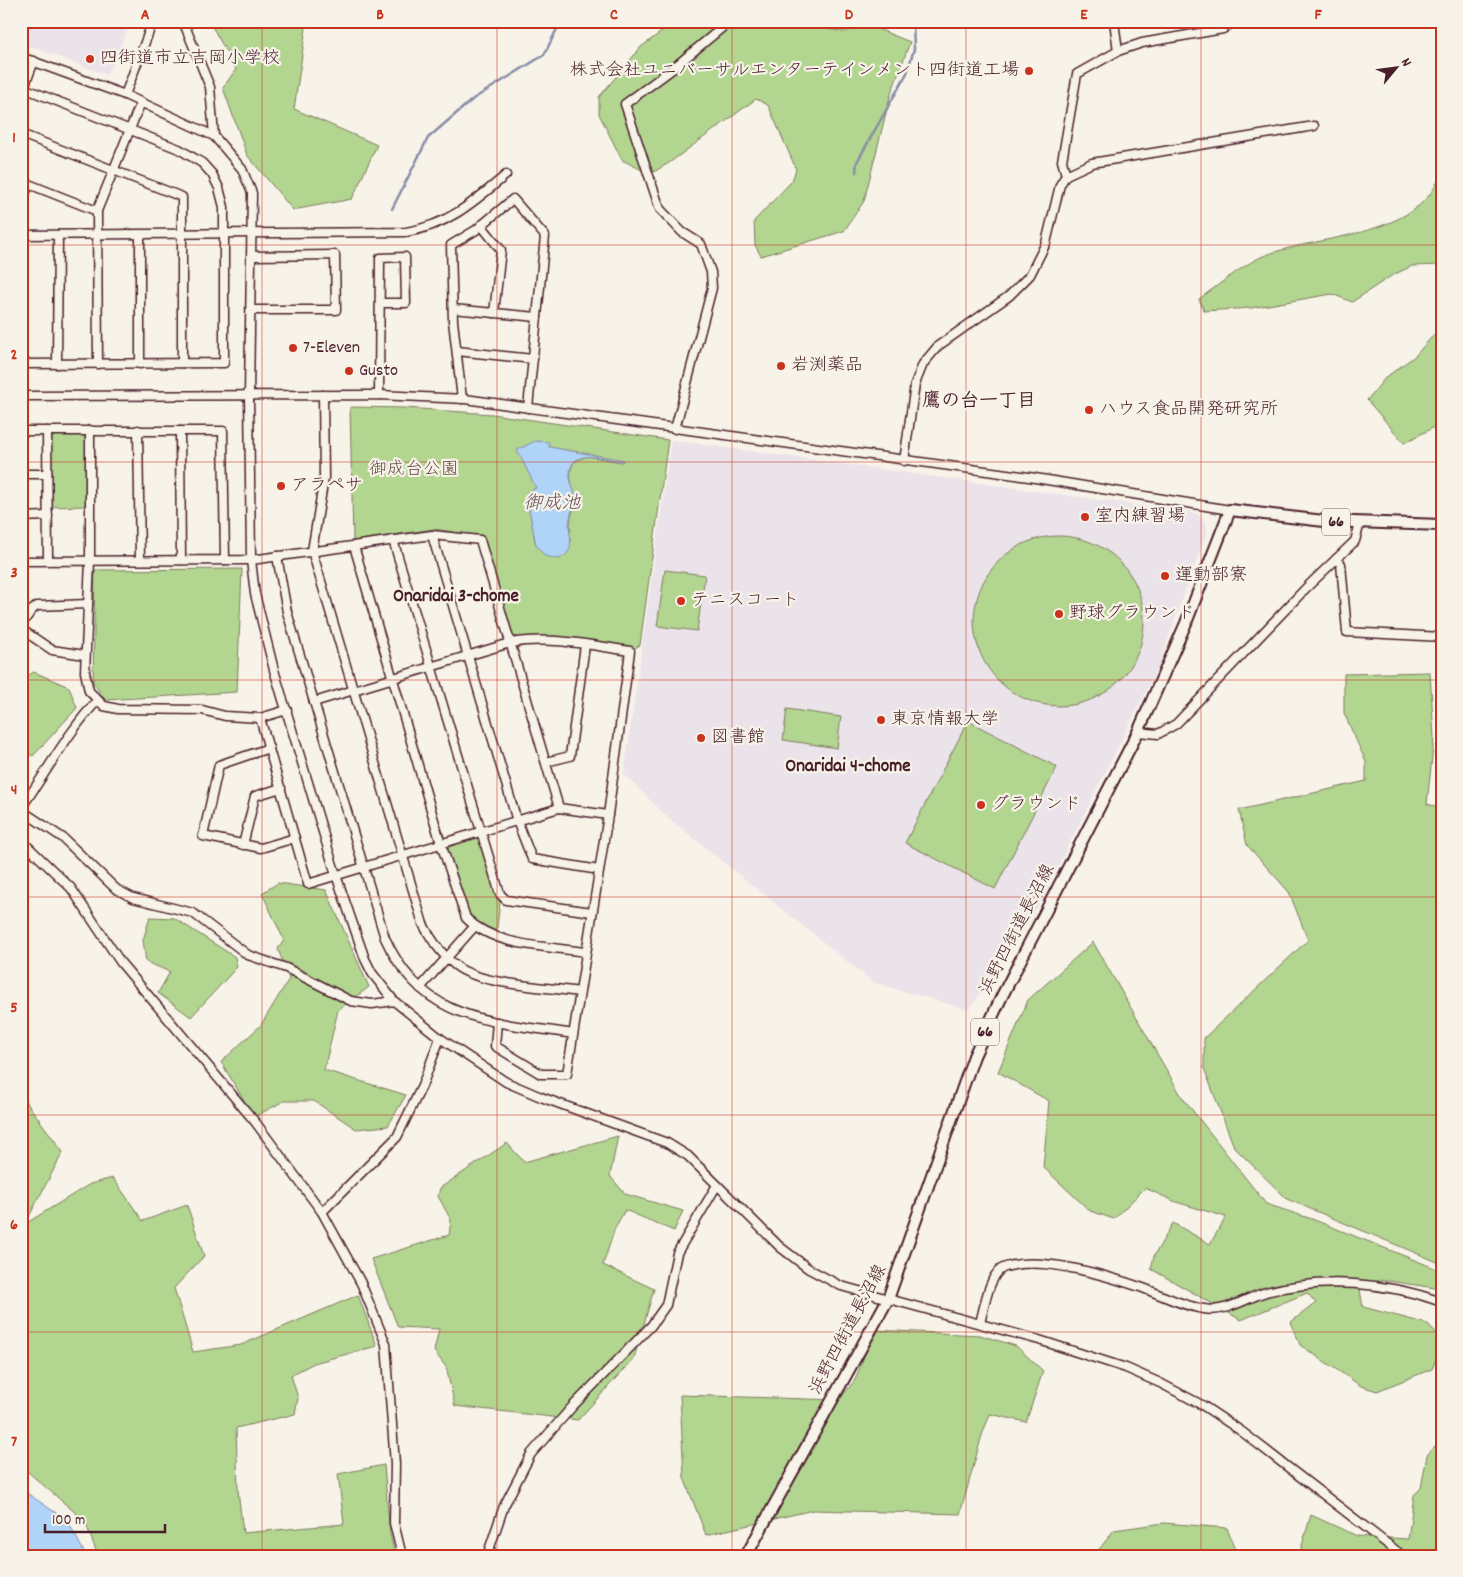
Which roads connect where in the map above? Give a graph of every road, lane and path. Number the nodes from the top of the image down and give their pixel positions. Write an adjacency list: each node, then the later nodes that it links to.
1 (153, 21): 10 (street)
2 (183, 21): 15 (street)
3 (730, 21): 49 (street)
4 (1114, 21): 6 (street)
5 (1234, 21): 6 (street)
6 (1118, 51): 18 (street)
7 (21, 57): 8 (street)
8 (34, 61): 9 (street); 10 (street)
9 (22, 90): 13 (street)
10 (125, 95): 11 (street)
11 (141, 102): 13 (street); 15 (street)
12 (1314, 126): 18 (street)
13 (130, 129): 16 (street); 29 (street)
14 (21, 134): 16 (street)
15 (214, 136): 23 (street)
16 (113, 170): 21 (street); 28 (street)
17 (506, 175): 23 (street)
18 (1066, 175): 55 (street)
19 (25, 182): 20 (street); 21 (street)
20 (21, 204)
21 (97, 211): 26 (street)
22 (481, 226): 32 (street); 34 (street); 35 (street)
23 (253, 234): 29 (street); 30 (street)
24 (21, 235): 25 (street)
25 (58, 235): 26 (street); 40 (street)
26 (97, 235): 27 (street); 41 (street)
27 (140, 235): 28 (street); 42 (street)
28 (182, 235): 29 (street); 38 (street)
29 (225, 235): 38 (street)
30 (252, 256): 33 (street); 33 (street)
31 (380, 304): 31 (street); 44 (street)
32 (453, 309): 34 (street); 36 (street)
33 (251, 310): 46 (street)
34 (494, 313): 35 (street)
35 (537, 318): 37 (street)
36 (456, 351): 37 (street); 47 (street)
37 (533, 359): 48 (street)
38 (182, 363): 42 (street)
39 (21, 364): 40 (street)
40 (57, 364): 41 (street)
41 (98, 364): 42 (street)
42 (140, 364)
43 (323, 395): 44 (street); 46 (street); 66 (street)
44 (379, 395): 47 (street)
45 (21, 396): 46 (street)
46 (249, 396): 73 (street)
47 (462, 399): 48 (street)
48 (528, 408): 49 (street)
49 (675, 428): 55 (street)
50 (21, 430): 51 (street)
51 (47, 430): 52 (street); 57 (street)
52 (90, 430): 53 (street); 75 (street)
53 (138, 430): 54 (street); 70 (street)
54 (180, 431): 71 (street); 72 (street)
55 (904, 461): 58 (street)
56 (21, 474): 57 (street)
57 (47, 474): 59 (street)
58 (1230, 510): 61 (main road, 66); 91 (main road, 浜野四街道長沼線 / 66)
59 (48, 516): 60 (street); 69 (street)
60 (21, 517)
61 (1360, 523): 62 (main road, 66); 68 (street)
62 (1442, 525)
63 (432, 535): 64 (street); 80 (street); 83 (street)
64 (393, 540): 65 (street); 84 (street)
65 (354, 546): 66 (street); 85 (street)
66 (312, 551): 67 (street); 86 (street)
67 (277, 556): 73 (street); 88 (street)
68 (1336, 559): 79 (street); 91 (street)
69 (48, 560): 74 (street); 75 (street)
70 (140, 560): 71 (street); 75 (street)
71 (181, 560): 72 (street)
72 (225, 560): 73 (street)
73 (251, 560): 89 (street)
74 (21, 561)
75 (90, 561): 76 (street)
76 (88, 604): 77 (street); 82 (street)
77 (21, 625)
78 (21, 629): 82 (street)
79 (1442, 637)
80 (510, 643): 81 (street); 83 (street); 93 (street)
81 (585, 645): 93 (street); 97 (street)
82 (85, 655): 87 (street)
83 (468, 656): 84 (street); 98 (street)
84 (430, 667): 85 (street); 99 (street)
85 (393, 678): 86 (street); 102 (street)
86 (353, 690): 88 (street); 104 (street)
87 (97, 701): 90 (street); 96 (street)
88 (314, 702): 105 (street)
89 (287, 710): 90 (street); 107 (street)
90 (260, 718): 92 (street)
91 (1138, 732): 120 (main road, 浜野四街道長沼線 / 66)
92 (269, 748): 94 (street); 103 (street)
93 (546, 762): 95 (street)
94 (280, 788): 100 (street); 103 (street)
95 (560, 808): 97 (street); 98 (street)
96 (21, 809): 114 (street)
97 (608, 815): 106 (street)
98 (517, 821): 99 (street); 106 (street)
99 (482, 831): 102 (street); 108 (street)
100 (295, 838): 103 (street); 107 (street)
101 (21, 840): 119 (street)
102 (441, 844): 104 (street); 109 (street)
103 (243, 845)
104 (402, 855): 105 (street); 111 (street)
105 (363, 867): 107 (street); 112 (street)
106 (599, 870): 108 (street)
107 (336, 875): 114 (street)
108 (592, 912): 110 (street)
109 (474, 927): 110 (street); 111 (street)
110 (585, 952): 113 (street)
111 (446, 957): 112 (street); 113 (street)
112 (420, 988): 115 (street)
113 (579, 992): 116 (street)
114 (394, 1001): 117 (street)
115 (497, 1022): 116 (street); 116 (street)
116 (573, 1034)
117 (440, 1038): 118 (street); 119 (street)
118 (717, 1185): 120 (street); 124 (street)
119 (322, 1212): 123 (street)
120 (888, 1299): 122 (street); 125 (main road, 浜野四街道長沼線 / 66)
121 (1442, 1302): 122 (street)
122 (980, 1323): 126 (street)
123 (402, 1556)
124 (487, 1556)
125 (746, 1556)
126 (1403, 1556)

